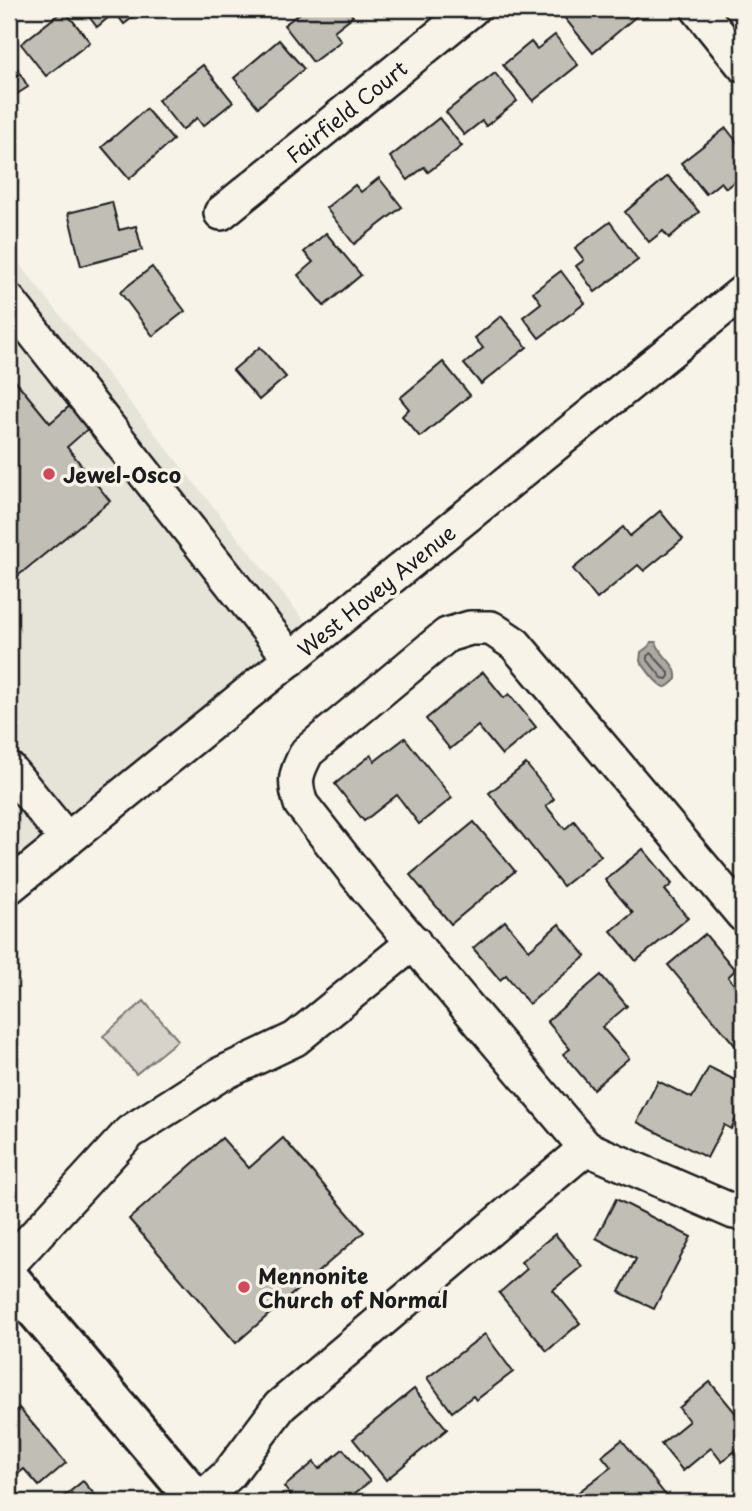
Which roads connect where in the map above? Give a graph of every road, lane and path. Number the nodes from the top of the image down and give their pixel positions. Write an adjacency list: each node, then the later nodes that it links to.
1 (472, 9): 4 (street, Fairfield Court)
2 (698, 9): 3 (street)
3 (743, 65)
4 (221, 213)
5 (743, 292): 7 (street, West Hovey Avenue)
6 (9, 301): 7 (street)
7 (291, 659): 9 (street, West Hovey Avenue)
8 (9, 769): 9 (street)
9 (67, 840): 10 (street, West Hovey Avenue)
10 (9, 887)
11 (743, 915): 12 (street)
12 (414, 943): 13 (street); 15 (street)
13 (586, 1148): 14 (street); 17 (street)
14 (743, 1214)
15 (9, 1264)
16 (9, 1278): 17 (main road)
17 (198, 1502)

